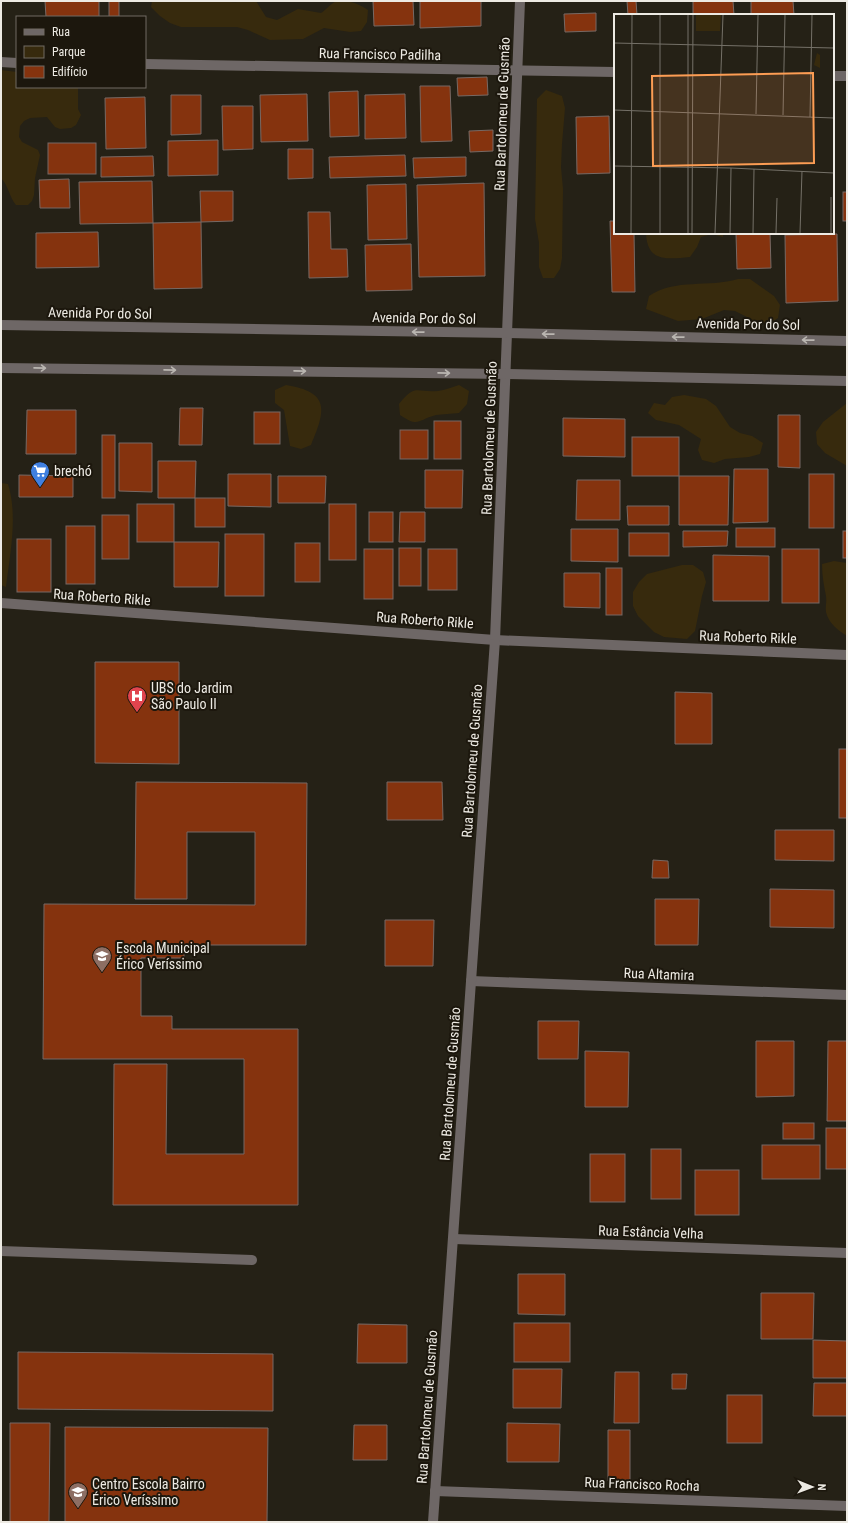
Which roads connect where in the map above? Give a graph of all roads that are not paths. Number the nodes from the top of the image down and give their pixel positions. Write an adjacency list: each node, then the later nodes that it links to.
1 (520, 1): 5 (street, Rua Bartolomeu de Gusmão)
2 (1, 62): 3 (street)
3 (16, 63)
4 (146, 64): 5 (street, Rua Francisco Padilha)
5 (517, 70): 6 (street, Rua Francisco Padilha); 10 (street, Rua Bartolomeu de Gusmão)
6 (614, 72)
7 (834, 76): 8 (street)
8 (847, 76)
9 (1, 325): 10 (street, Avenida Por do Sol, one-way to 9)
10 (507, 333): 11 (street, Avenida Por do Sol, one-way to 10); 13 (street, Rua Bartolomeu de Gusmão)
11 (847, 340)
12 (1, 368): 13 (street, one-way to 13)
13 (506, 374): 14 (street); 16 (street, Rua Bartolomeu de Gusmão)
14 (847, 381)
15 (1, 603): 16 (street, Rua Roberto Rikle)
16 (495, 640): 17 (street, Rua Roberto Rikle); 18 (street, Rua Bartolomeu de Gusmão)
17 (847, 655)
18 (471, 980): 19 (street, Rua Altamira); 20 (street, Rua Bartolomeu de Gusmão)
19 (847, 995)
20 (454, 1239): 22 (street, Rua Estância Velha); 24 (street, Rua Bartolomeu de Gusmão)
21 (1, 1251): 23 (street)
22 (847, 1253)
23 (252, 1260)
24 (435, 1490): 25 (street, Rua Francisco Rocha); 26 (street, Rua Bartolomeu de Gusmão)
25 (847, 1506)
26 (433, 1522)

